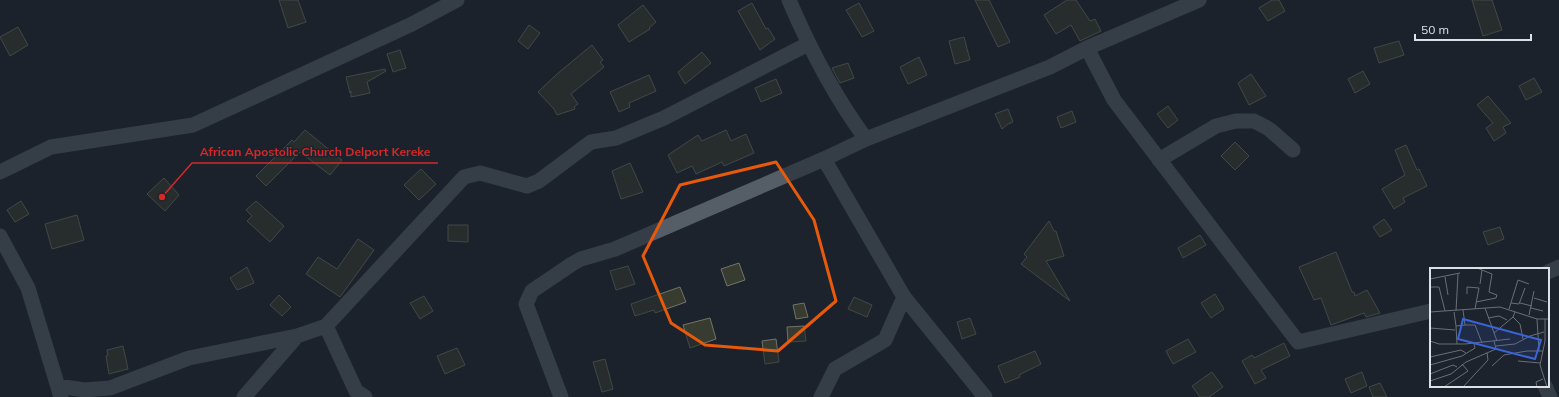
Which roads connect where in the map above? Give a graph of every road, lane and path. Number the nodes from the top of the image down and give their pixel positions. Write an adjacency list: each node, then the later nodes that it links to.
1 (457, 0): 10 (street)
2 (789, 0): 4 (street)
3 (1199, 0): 5 (street)
4 (808, 44): 6 (street); 16 (street)
5 (1087, 48): 6 (street); 9 (street)
6 (866, 139): 8 (street)
7 (1293, 150): 9 (street)
8 (824, 159): 14 (street); 22 (street)
9 (1159, 160): 15 (street)
10 (0, 172)
11 (0, 236): 19 (street)
12 (1559, 267): 13 (street)
13 (1549, 272)
14 (904, 296): 23 (street); 24 (street)
15 (1430, 311)
16 (326, 326): 17 (street); 21 (street)
17 (296, 336): 19 (street); 20 (street)
18 (1545, 387): 25 (street)
19 (60, 391)
20 (244, 397)
21 (365, 397)
22 (561, 397)
23 (821, 397)
24 (985, 397)
25 (1550, 397)

